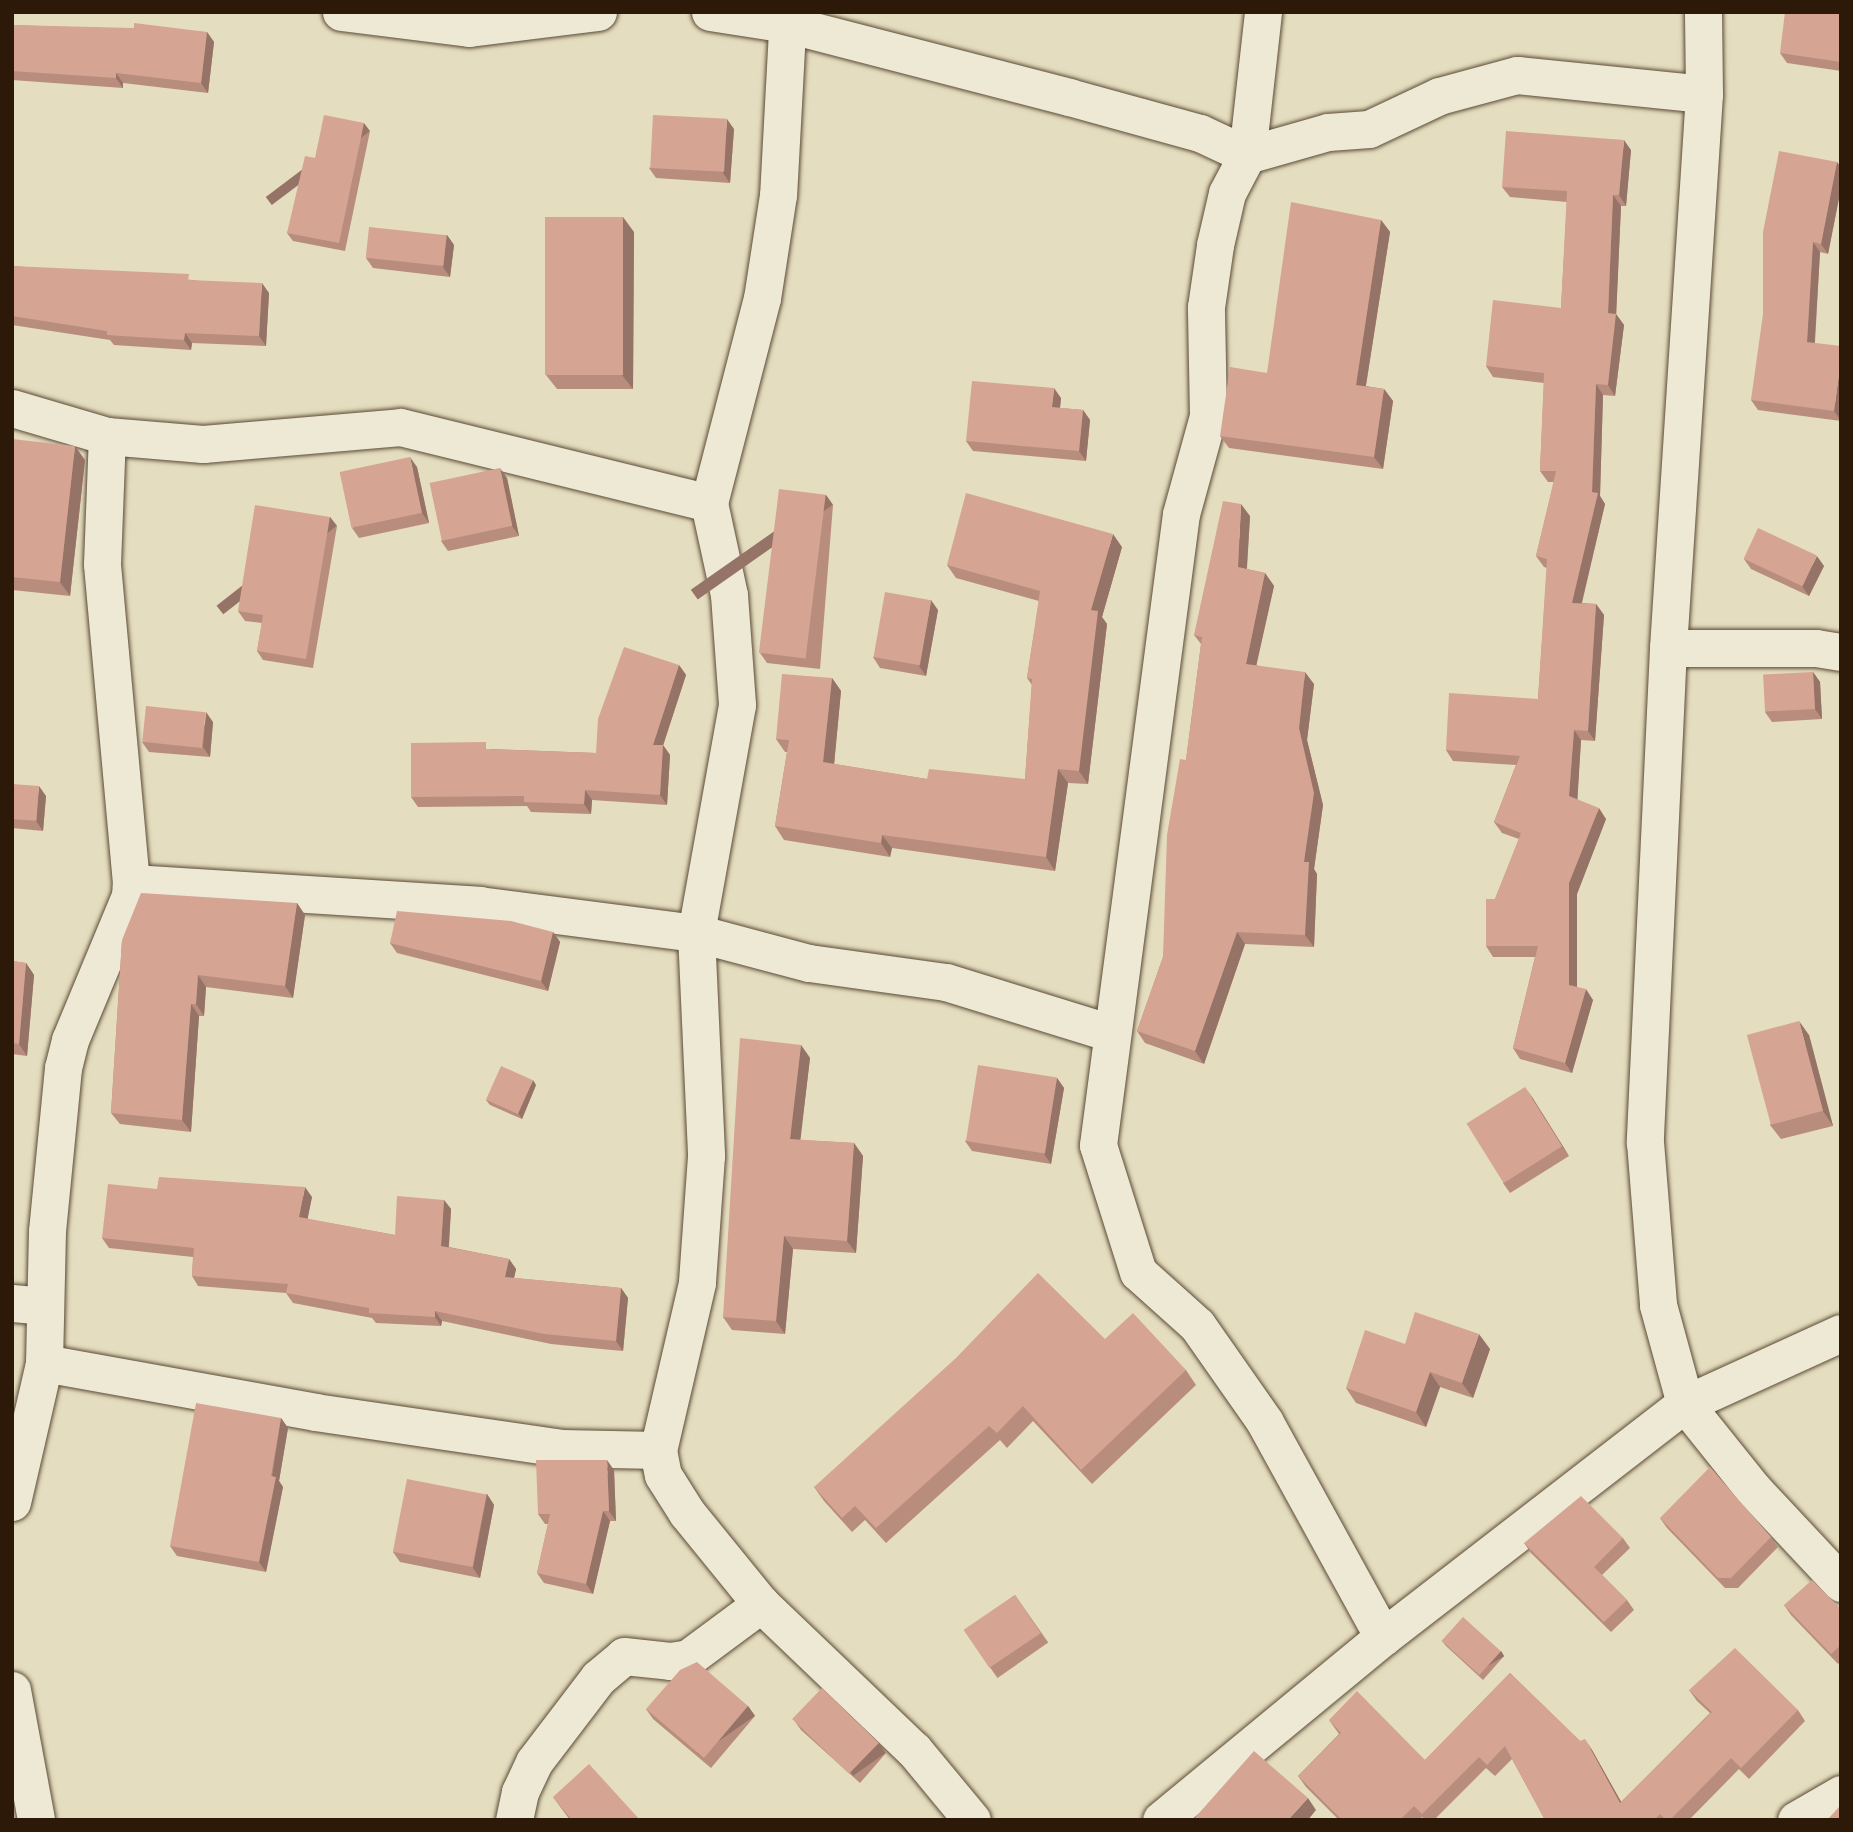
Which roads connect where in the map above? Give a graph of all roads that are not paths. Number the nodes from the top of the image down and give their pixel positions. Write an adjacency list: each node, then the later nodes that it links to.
1 (341, 12): 7 (street)
2 (598, 12): 7 (street)
3 (710, 12): 6 (street)
4 (1263, 12): 9 (street)
5 (1703, 12): 8 (street)
6 (787, 18): 9 (street); 12 (street)
7 (470, 20)
8 (1704, 94): 9 (street); 13 (street)
9 (1247, 155): 17 (street)
10 (12, 408): 11 (street)
11 (107, 436): 12 (street); 15 (street)
12 (709, 503): 16 (street)
13 (1668, 648): 14 (street); 21 (street)
14 (1841, 652)
15 (131, 883): 16 (street); 18 (street)
16 (696, 933): 17 (street); 22 (street)
17 (1111, 1033): 26 (street)
18 (29, 1304): 20 (street)
19 (1841, 1334): 21 (street)
20 (44, 1363): 22 (street); 23 (street)
21 (1685, 1404): 24 (street); 26 (street)
22 (658, 1450): 25 (street)
23 (12, 1502)
24 (1841, 1583)
25 (761, 1604): 30 (street); 31 (street)
26 (1383, 1637): 32 (street)
27 (12, 1690): 29 (street)
28 (1841, 1794): 33 (street)
29 (36, 1820)
30 (514, 1820)
31 (972, 1820)
32 (1161, 1820)
33 (1796, 1820)

